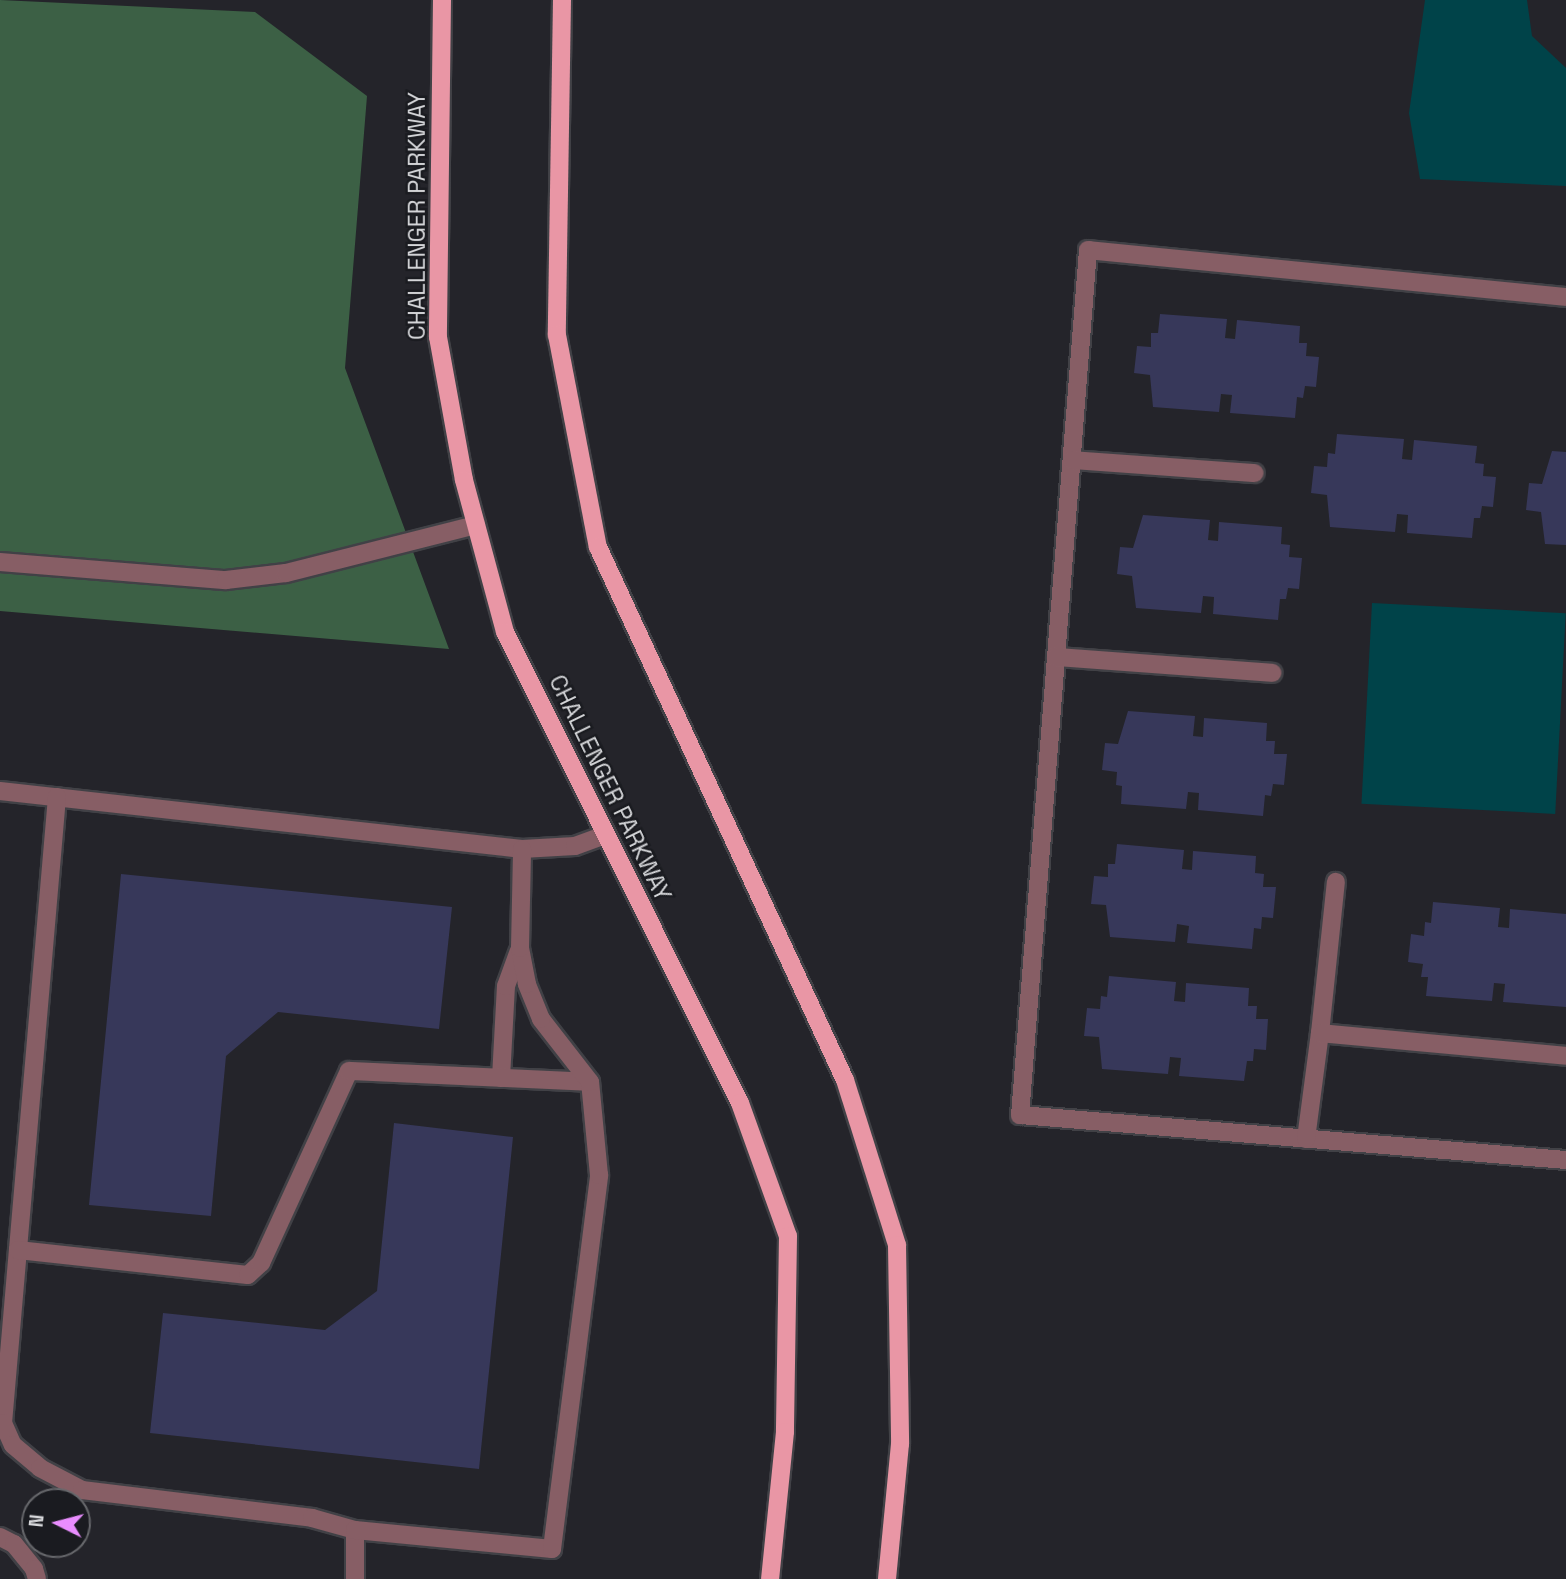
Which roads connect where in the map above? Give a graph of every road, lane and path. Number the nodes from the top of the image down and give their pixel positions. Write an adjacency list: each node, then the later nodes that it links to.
1 (442, 0): 6 (main road, CHALLENGER PARKWAY)
2 (562, 0): 28 (main road)
3 (1566, 297): 4 (street)
4 (1072, 460): 5 (street); 8 (street)
5 (1255, 473)
6 (476, 524): 7 (street); 12 (main road, CHALLENGER PARKWAY)
7 (0, 562)
8 (1056, 657): 9 (street); 20 (street)
9 (1272, 673)
10 (0, 791): 11 (street)
11 (57, 797): 13 (street); 22 (street)
12 (605, 835): 13 (street); 27 (main road, CHALLENGER PARKWAY)
13 (522, 849): 15 (street)
14 (1336, 882): 16 (street)
15 (520, 948): 18 (street); 19 (street)
16 (1320, 1032): 17 (street); 20 (street)
17 (1566, 1056)
18 (501, 1078): 19 (street); 22 (street)
19 (590, 1082): 23 (street)
20 (1306, 1139): 21 (street)
21 (1566, 1160)
22 (18, 1250): 23 (street)
23 (355, 1530): 26 (street)
24 (0, 1537): 25 (street)
25 (37, 1579)
26 (355, 1579)
27 (770, 1579)
28 (887, 1579)

